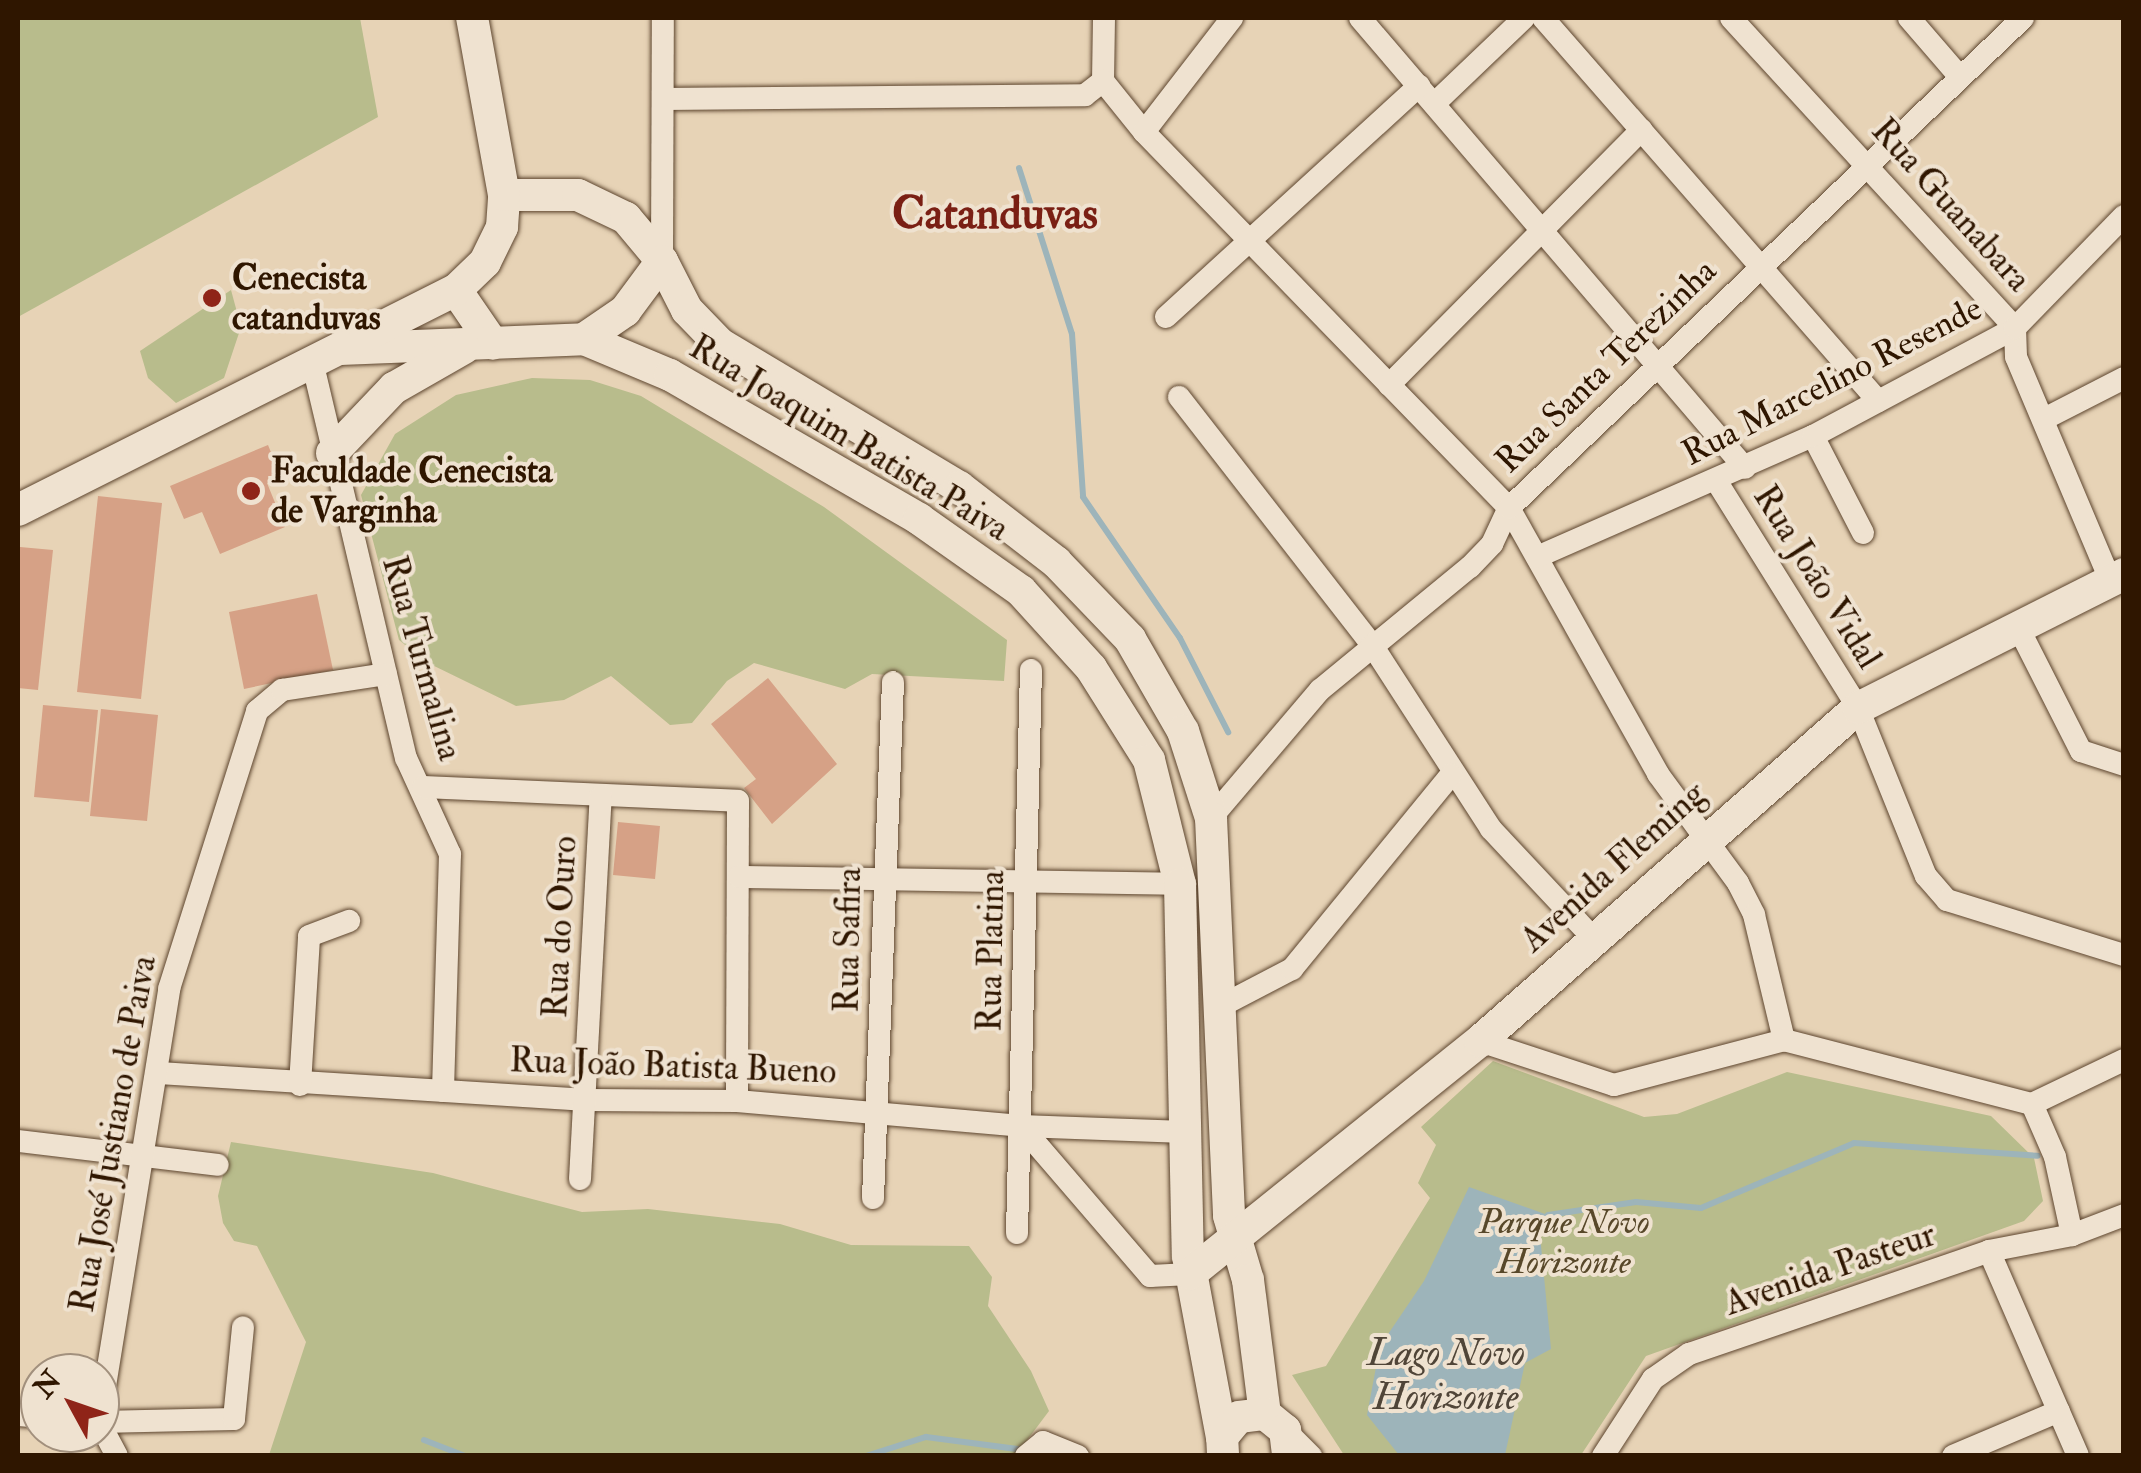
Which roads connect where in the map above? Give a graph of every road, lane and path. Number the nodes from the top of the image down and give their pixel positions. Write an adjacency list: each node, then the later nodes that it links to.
1 (472, 18): 18 (main road)
2 (663, 18): 14 (street)
3 (1104, 18): 12 (street)
4 (1232, 18): 16 (street)
5 (1360, 18): 13 (street)
6 (1524, 18): 13 (street)
7 (1543, 18): 15 (street)
8 (1731, 18): 17 (street, Rua Guanabara)
9 (1909, 18): 11 (street)
10 (2023, 18): 11 (street, Rua Santa Terezinha)
11 (1959, 76): 17 (street, Rua Santa Terezinha)
12 (1103, 80): 14 (street); 16 (street)
13 (1426, 95): 20 (street); 21 (street)
14 (662, 99): 22 (street)
15 (1641, 130): 20 (street); 23 (street)
16 (1144, 132): 21 (street)
17 (1866, 163): 23 (street, Rua Santa Terezinha); 26 (street, Rua Guanabara)
18 (504, 194): 22 (main road, Rua Joaquim Batista Paiva); 24 (main road)
19 (2124, 216): 26 (street, Rua Marcelino Resende)
20 (1542, 230): 30 (street); 32 (street)
21 (1248, 244): 25 (street); 32 (street)
22 (662, 261): 27 (main road); 55 (main road, Rua Joaquim Batista Paiva)
23 (1760, 266): 30 (street, Rua Santa Terezinha); 34 (street)
24 (456, 290): 28 (main road); 29 (main road)
25 (1166, 317)
26 (2015, 328): 34 (street, Rua Marcelino Resende); 35 (street, Rua Guanabara)
27 (584, 340): 28 (main road, Rua Joaquim Batista Paiva); 60 (main road, Rua Joaquim Batista Paiva)
28 (481, 344): 29 (main road, Rua Joaquim Batista Paiva); 37 (main road)
29 (326, 355): 37 (street, Rua Turmalina); 41 (main road)
30 (1660, 368): 38 (street); 40 (street, Rua Santa Terezinha)
31 (2124, 378): 35 (street)
32 (1389, 385): 40 (street)
33 (1179, 397): 46 (street)
34 (1878, 401): 36 (street, Rua Marcelino Resende)
35 (2046, 418): 44 (street, Rua Guanabara)
36 (1813, 436): 38 (street, Rua Marcelino Resende); 42 (street)
37 (332, 454): 48 (street, Rua Turmalina)
38 (1746, 468): 39 (street, Rua Marcelino Resende)
39 (1717, 482): 43 (street, Rua Marcelino Resende); 50 (street, Rua João Vidal)
40 (1509, 508): 43 (street); 46 (street, Rua Santa Terezinha)
41 (18, 510)
42 (1863, 533)
43 (1537, 557): 56 (street)
44 (2117, 577): 45 (main road, Avenida Fleming)
45 (2018, 628): 50 (main road, Avenida Fleming); 51 (street)
46 (1372, 644): 52 (street); 55 (street, Rua Santa Terezinha)
47 (1031, 670): 59 (street, Rua Platina)
48 (386, 674): 53 (street, Rua Turmalina); 68 (street, Rua José Justiano de Paiva)
49 (893, 682): 58 (street, Rua Safira)
50 (1858, 708): 56 (main road, Avenida Fleming); 63 (street, Rua João Vidal)
51 (2124, 765)
52 (1451, 775): 62 (street); 64 (street)
53 (423, 787): 54 (street); 70 (street, Rua Turmalina)
54 (601, 798): 57 (street); 71 (street, Rua do Ouro)
55 (1211, 818): 64 (main road, Rua Joaquim Batista Paiva)
56 (1703, 839): 62 (main road, Avenida Fleming); 65 (street)
57 (739, 876): 58 (street); 72 (street)
58 (884, 880): 59 (street); 74 (street, Rua Safira)
59 (1028, 884): 60 (street); 75 (street, Rua Platina)
60 (1180, 884): 76 (main road, Rua Joaquim Batista Paiva)
61 (349, 922): 69 (street)
62 (1592, 937): 66 (main road, Avenida Fleming)
63 (2124, 954)
64 (1224, 1005): 85 (main road, Rua Joaquim Batista Paiva)
65 (1784, 1040): 66 (street); 73 (street)
66 (1480, 1041): 85 (main road, Avenida Fleming)
67 (2124, 1060): 73 (street)
68 (158, 1073): 69 (street, Rua João Batista Bueno); 78 (street, Rua José Justiano de Paiva)
69 (300, 1085): 70 (street, Rua João Batista Bueno)
70 (442, 1091): 71 (street, Rua João Batista Bueno)
71 (587, 1100): 72 (street, Rua João Batista Bueno); 80 (street, Rua do Ouro)
72 (737, 1100): 74 (street, Rua João Batista Bueno)
73 (2032, 1104): 84 (street)
74 (880, 1110): 75 (street, Rua João Batista Bueno); 81 (street, Rua Safira)
75 (1021, 1126): 76 (street, Rua João Batista Bueno); 83 (street, Rua Platina); 87 (street)
76 (1185, 1132): 87 (main road, Rua Joaquim Batista Paiva)
77 (18, 1141): 78 (street)
78 (140, 1160): 79 (street); 89 (street, Rua José Justiano de Paiva)
79 (218, 1165)
80 (580, 1179)
81 (873, 1198)
82 (2124, 1216): 84 (street, Avenida Pasteur)
83 (1017, 1233)
84 (2072, 1235): 86 (street, Avenida Pasteur)
85 (1238, 1239): 87 (main road, Avenida Fleming); 92 (main road, Rua Joaquim Batista Paiva)
86 (1989, 1251): 90 (street); 97 (street, Avenida Pasteur)
87 (1190, 1274): 93 (main road, Rua Joaquim Batista Paiva)
88 (243, 1327): 91 (street)
89 (110, 1353)
90 (2058, 1411): 98 (street); 99 (street)
91 (120, 1421)
92 (1280, 1433): 93 (main road, Rua Joaquim Batista Paiva); 96 (street)
93 (1222, 1446)
94 (1026, 1456): 95 (street)
95 (1078, 1456)
96 (1311, 1456)
97 (1603, 1456)
98 (1952, 1456)
99 (2078, 1456)

